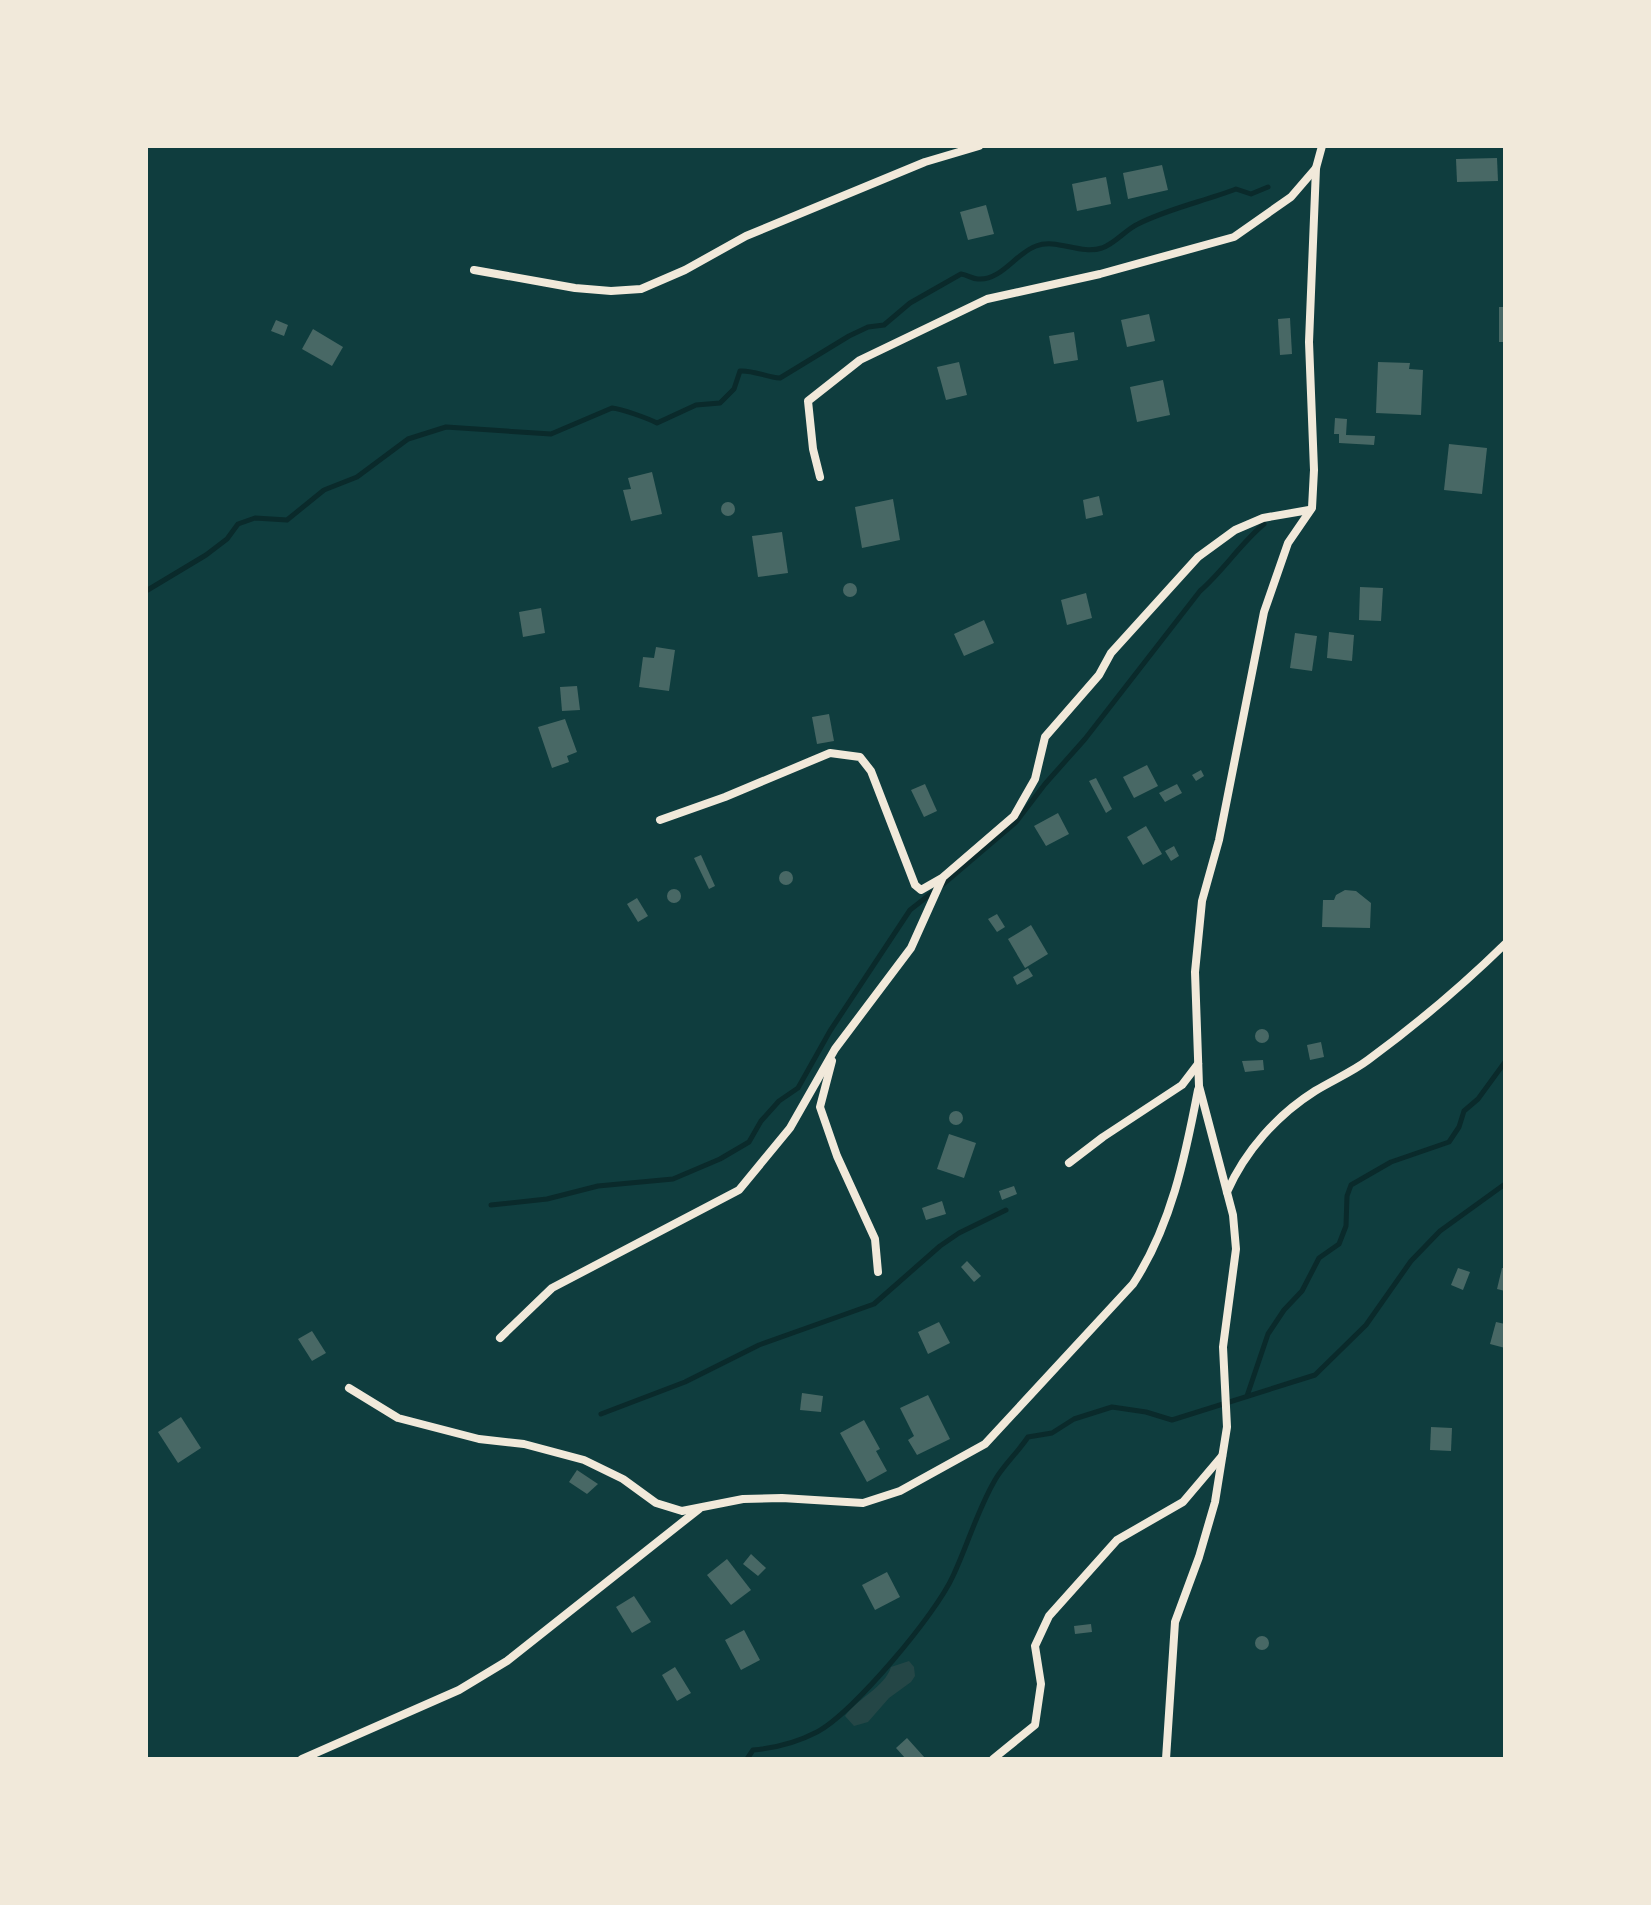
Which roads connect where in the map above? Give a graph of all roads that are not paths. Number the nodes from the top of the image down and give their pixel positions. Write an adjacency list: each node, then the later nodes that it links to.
1 (979, 146): 4 (street)
2 (1322, 146): 3 (street)
3 (1316, 168): 5 (street); 6 (street)
4 (474, 270)
5 (820, 477)
6 (1310, 510): 8 (street); 11 (street)
7 (660, 820): 8 (street)
8 (942, 878): 10 (street)
9 (1505, 944): 14 (street)
10 (835, 1049): 15 (street); 16 (street)
11 (1198, 1063): 12 (street); 13 (street)
12 (1199, 1086): 14 (street); 19 (street)
13 (1069, 1163)
14 (1227, 1192): 18 (street)
15 (878, 1272)
16 (500, 1338)
17 (349, 1388): 19 (street)
18 (1222, 1455): 21 (street); 22 (street)
19 (699, 1509): 20 (street)
20 (302, 1759)
21 (993, 1759)
22 (1166, 1759)

